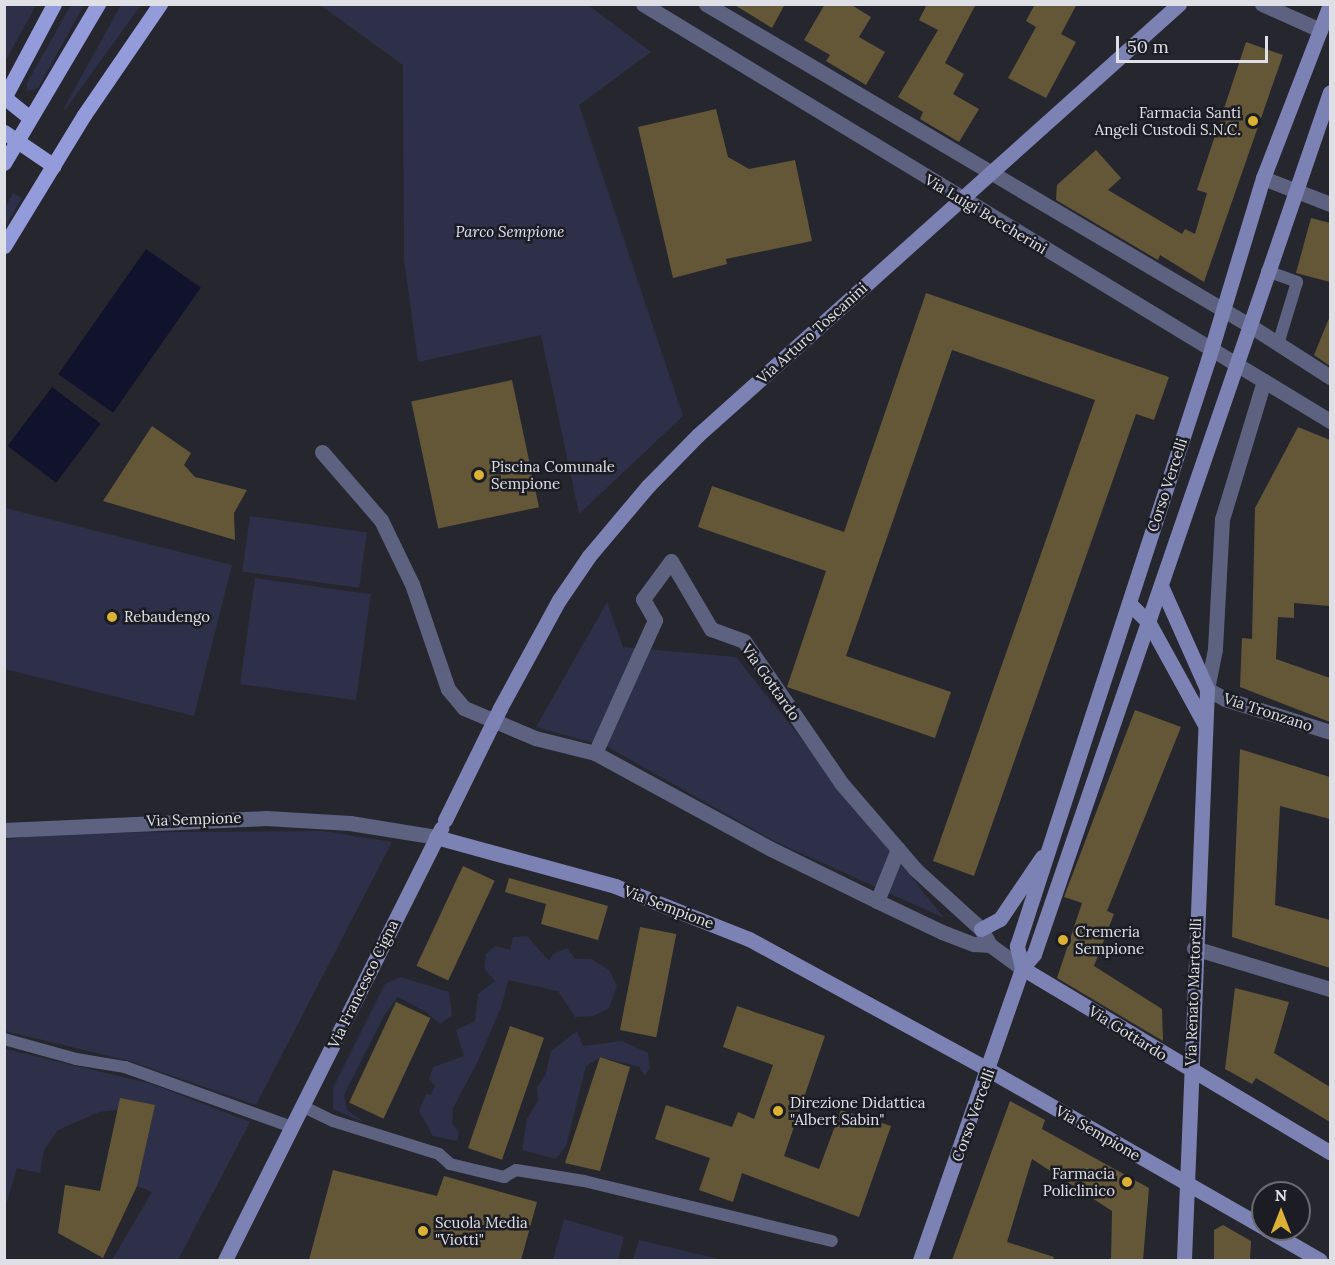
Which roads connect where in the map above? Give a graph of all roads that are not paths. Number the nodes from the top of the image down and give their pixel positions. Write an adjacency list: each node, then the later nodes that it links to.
1 (54, 4): 11 (main road)
2 (98, 4): 12 (main road)
3 (160, 4): 16 (main road)
4 (644, 4): 20 (street, Via Luigi Boccherini)
5 (706, 4): 17 (street)
6 (1179, 4): 17 (street, Via Arturo Toscanini)
7 (1262, 4): 9 (street)
8 (1330, 4): 9 (street, Corso Vercelli)
9 (1320, 30): 18 (street, Corso Vercelli)
10 (1330, 92): 19 (street, Corso Vercelli)
11 (4, 98): 12 (main road)
12 (30, 118): 14 (main road)
13 (4, 132): 14 (main road)
14 (17, 141): 15 (main road); 16 (main road)
15 (4, 163)
16 (54, 166): 22 (main road)
17 (989, 175): 20 (street, Via Arturo Toscanini); 24 (street)
18 (1263, 178): 19 (street); 24 (street, Corso Vercelli)
19 (1295, 191): 21 (street); 23 (street, Corso Vercelli)
20 (962, 199): 27 (street, Via Luigi Boccherini); 37 (street, Via Arturo Toscanini)
21 (1330, 204)
22 (4, 246)
23 (1267, 271): 25 (street, Corso Vercelli); 26 (lane)
24 (1221, 308): 25 (street); 27 (street, Corso Vercelli)
25 (1249, 325): 26 (street); 28 (street, Corso Vercelli)
26 (1278, 344): 29 (street)
27 (1212, 350): 28 (street, Via Luigi Boccherini); 34 (street, Corso Vercelli)
28 (1236, 364): 30 (street, Via Luigi Boccherini); 33 (street, Corso Vercelli)
29 (1330, 377)
30 (1264, 381): 31 (street, Via Luigi Boccherini); 36 (street, Via Renato Martorelli)
31 (1330, 421)
32 (322, 452): 40 (street, Via Gottardo)
33 (1162, 588): 35 (street, Corso Vercelli); 36 (street, Via Renato Martorelli)
34 (1129, 603): 35 (street); 44 (street, Corso Vercelli)
35 (1149, 623): 38 (street); 49 (street, Corso Vercelli)
36 (1207, 689): 38 (street, Via Renato Martorelli); 39 (street, Via Tronzano)
37 (500, 708): 42 (street, Via Francesco Cigna, bridge)
38 (1205, 724): 48 (street, Via Renato Martorelli)
39 (1330, 732)
40 (595, 753): 43 (street, Via Gottardo); 45 (street, Via Gottardo)
41 (4, 830): 42 (street, Via Sempione)
42 (436, 837): 52 (street, Via Sempione); 54 (street, Via Francesco Cigna)
43 (898, 849): 45 (street); 46 (street, Via Gottardo)
44 (1048, 851): 46 (street); 49 (street, Corso Vercelli)
45 (877, 901): 47 (street, Via Gottardo)
46 (981, 929): 47 (street, Via Gottardo)
47 (990, 945): 49 (street, Via Gottardo)
48 (1194, 948): 50 (street); 53 (street, Via Renato Martorelli)
49 (1022, 968): 52 (street, Corso Vercelli); 53 (street, Via Gottardo)
50 (1330, 989)
51 (4, 1039): 55 (lane)
52 (989, 1070): 57 (street, Via Sempione); 62 (street, Corso Vercelli)
53 (1190, 1071): 56 (street, Via Gottardo); 57 (street, Via Renato Martorelli)
54 (302, 1106): 55 (street, Via Francesco Cigna); 59 (lane)
55 (292, 1127): 61 (street, Via Francesco Cigna)
56 (1330, 1152)
57 (1187, 1183): 58 (street, Via Sempione); 63 (street, Via Renato Martorelli)
58 (1251, 1220)
59 (832, 1241)
60 (1287, 1241): 64 (street, Via Sempione)
61 (225, 1260)
62 (920, 1260)
63 (1184, 1260)
64 (1320, 1260)

